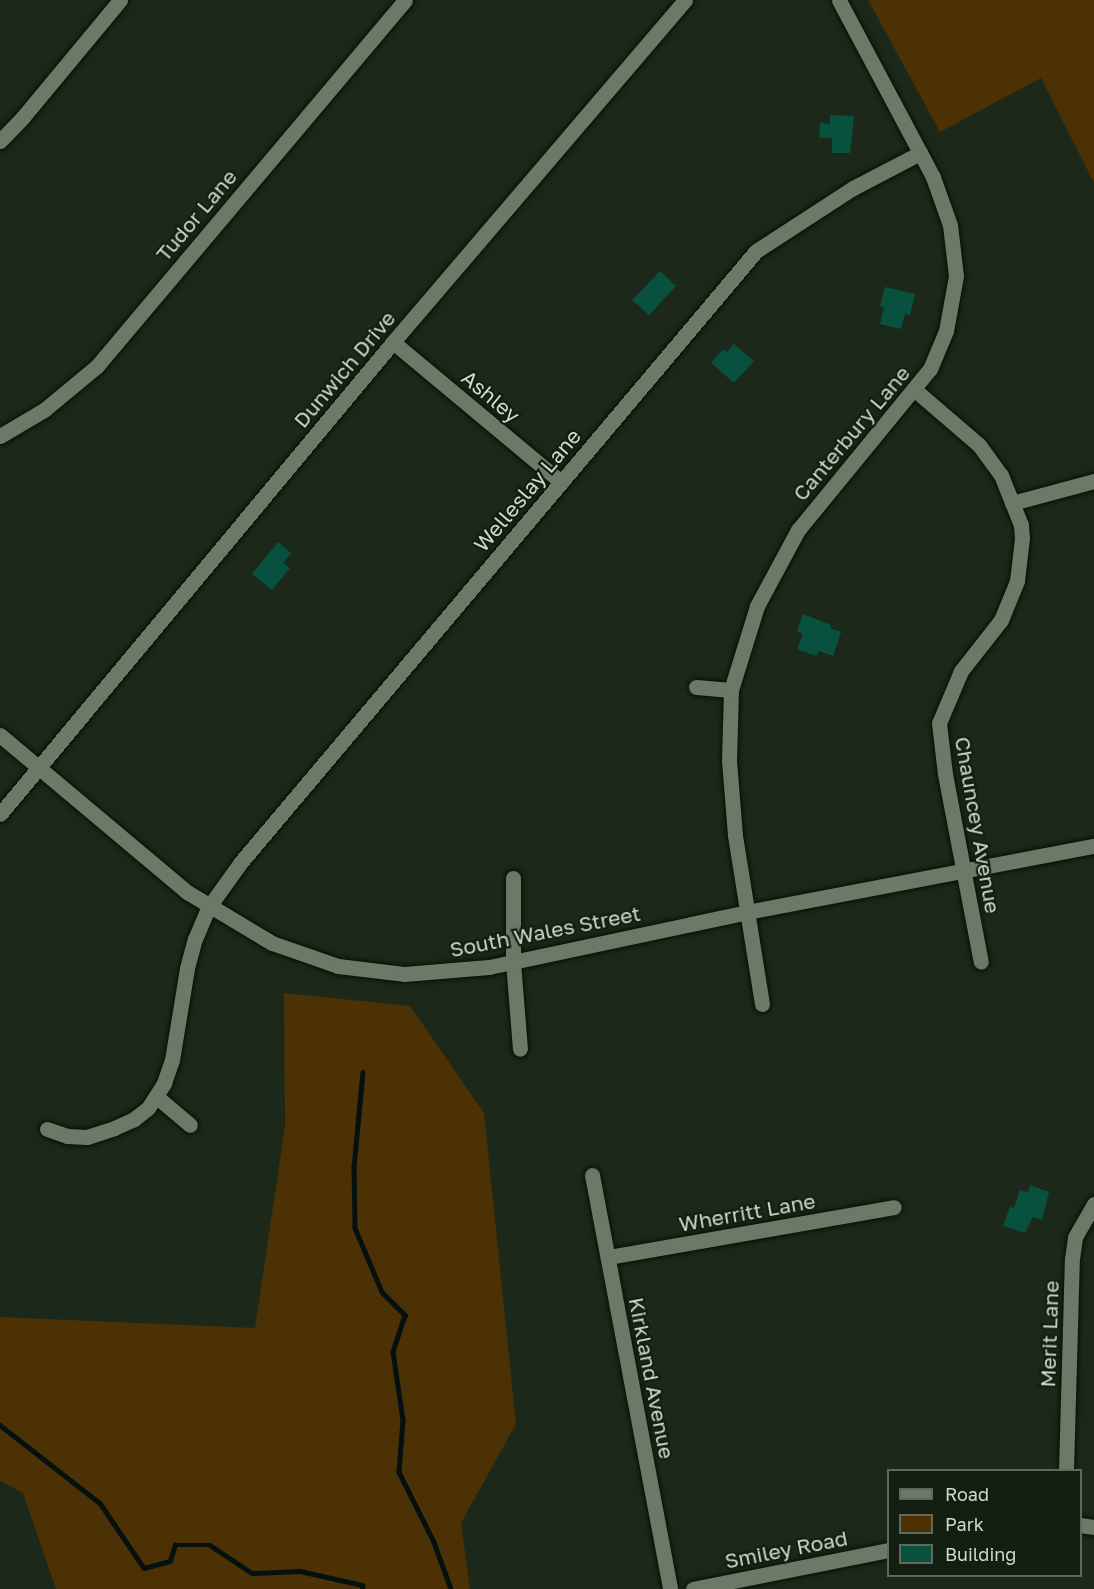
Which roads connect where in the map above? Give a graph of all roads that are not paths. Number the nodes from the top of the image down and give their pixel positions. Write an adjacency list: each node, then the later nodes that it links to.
1 (120, 0): 5 (street)
2 (405, 0): 9 (street, Tudor Lane)
3 (685, 0): 7 (street, Dunwich Drive)
4 (839, 0): 6 (street, Canterbury Lane)
5 (0, 141)
6 (920, 153): 8 (street, Canterbury Lane); 11 (street, Welleslay Lane)
7 (393, 342): 11 (street, Ashley); 16 (street, Dunwich Drive)
8 (915, 390): 12 (street, Chauncey Avenue); 14 (street, Canterbury Lane)
9 (0, 436)
10 (1094, 481): 12 (street)
11 (561, 482): 21 (street, Welleslay Lane)
12 (1012, 503): 19 (street, Chauncey Avenue)
13 (696, 687): 14 (street)
14 (731, 690): 22 (street, Canterbury Lane)
15 (0, 735): 16 (street, South Wales Street)
16 (39, 768): 17 (street, Dunwich Drive); 21 (street, South Wales Street)
17 (0, 814)
18 (1094, 846): 19 (street, South Wales Street)
19 (963, 871): 22 (street, South Wales Street); 24 (street, Chauncey Avenue)
20 (513, 878): 23 (street)
21 (210, 904): 23 (street, South Wales Street); 27 (street, Welleslay Lane)
22 (747, 912): 23 (street, South Wales Street); 25 (street, Canterbury Lane)
23 (513, 962): 26 (street)
24 (981, 962)
25 (762, 1004)
26 (520, 1049)
27 (158, 1096): 28 (street); 29 (street)
28 (190, 1125)
29 (47, 1128)
30 (592, 1175): 33 (street, Kirkland Avenue)
31 (1094, 1204): 34 (street, Merit Lane)
32 (894, 1207): 33 (street, Wherritt Lane)
33 (608, 1257): 36 (street, Kirkland Avenue)
34 (1066, 1469)
35 (887, 1550): 37 (street, Smiley Road)
36 (670, 1589)
37 (693, 1589)

